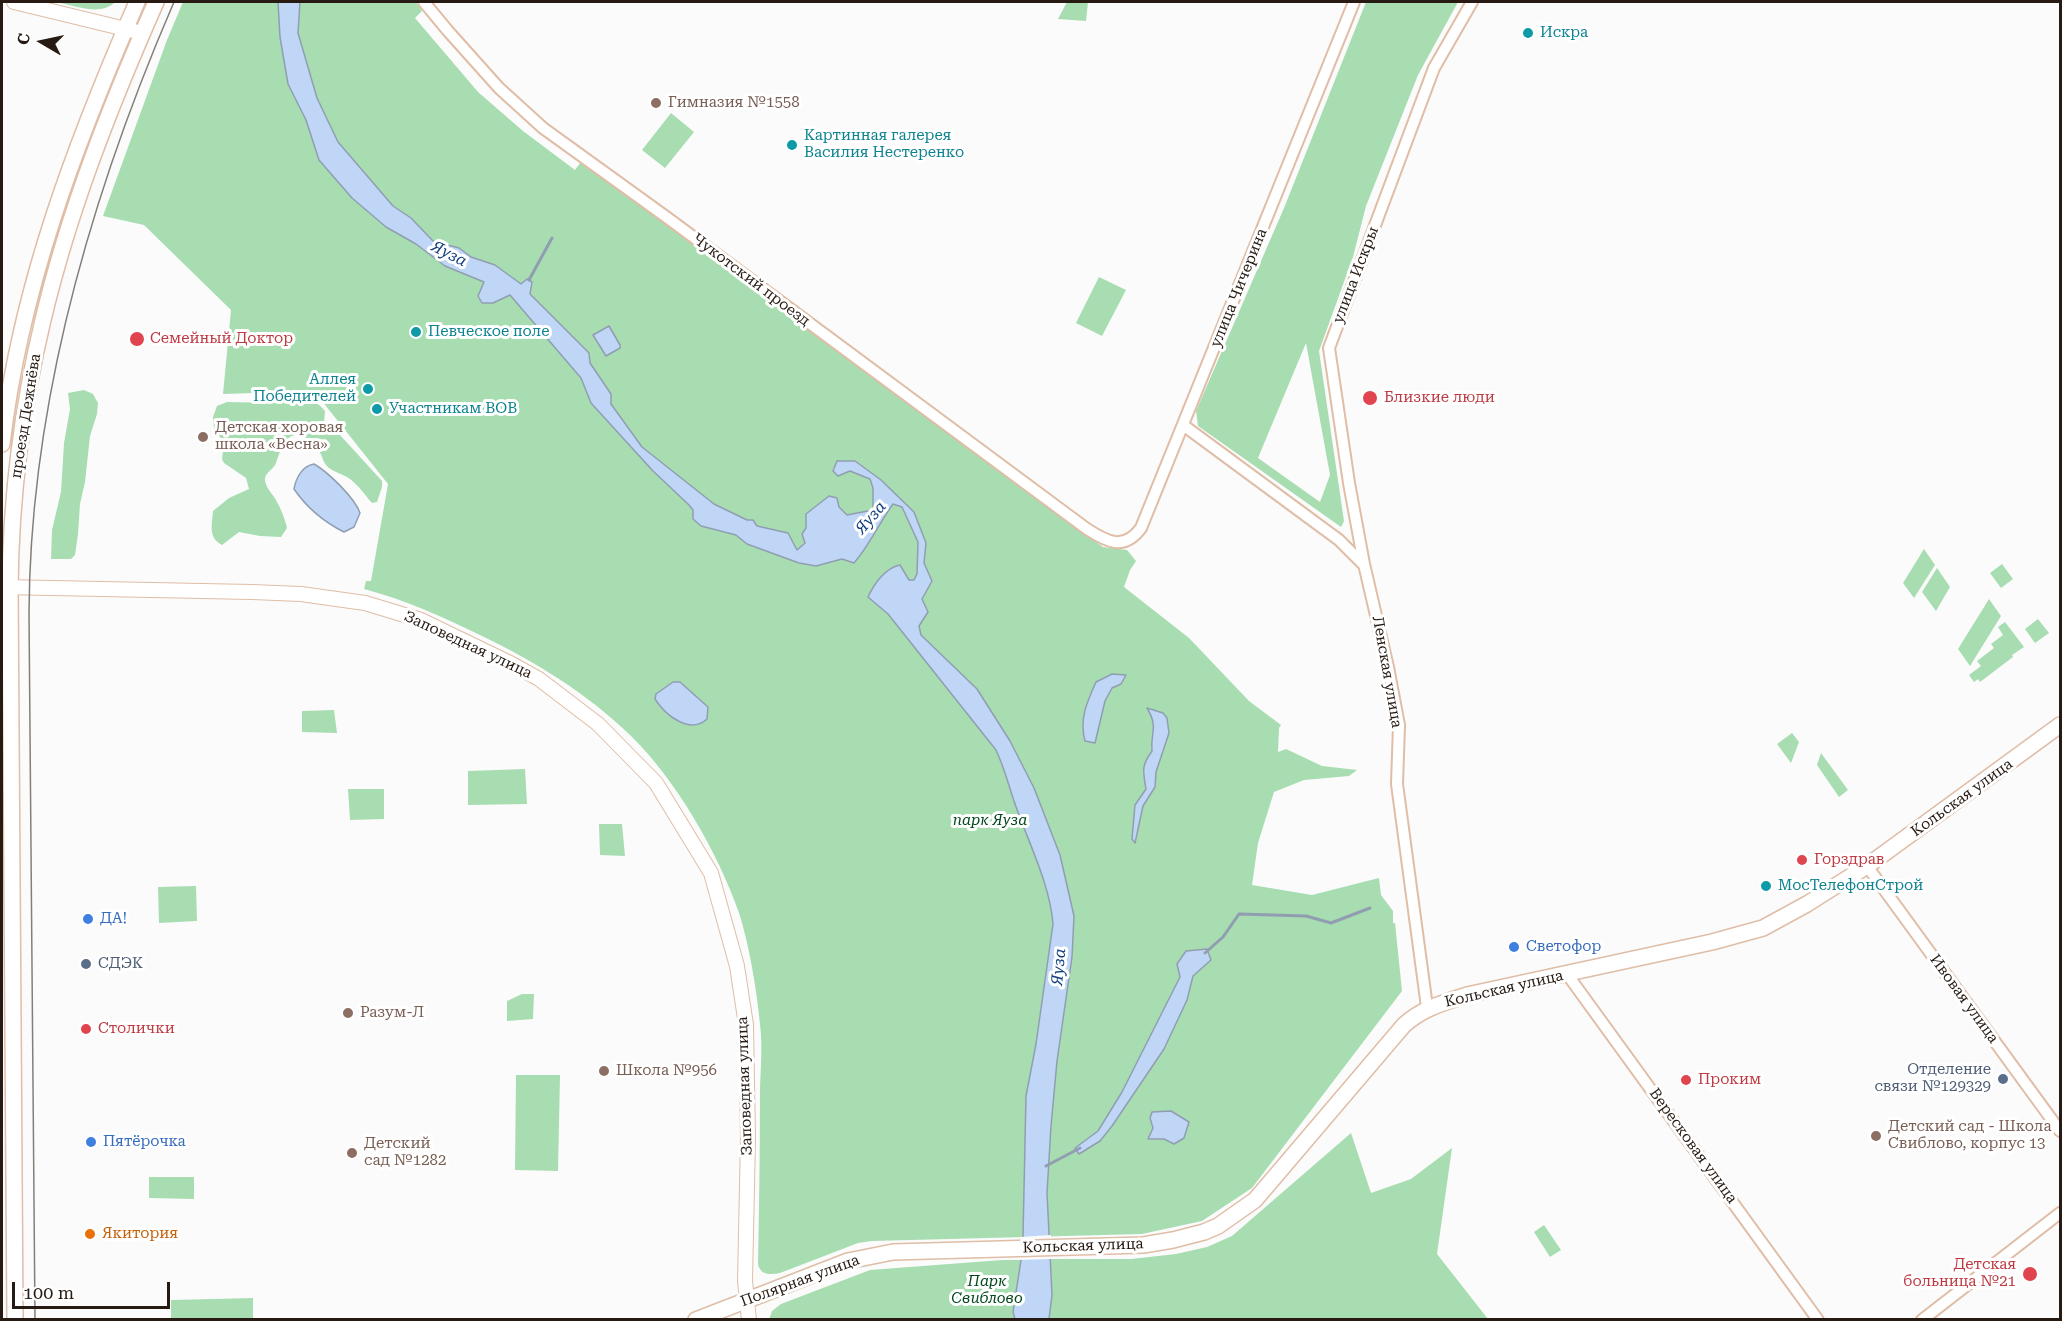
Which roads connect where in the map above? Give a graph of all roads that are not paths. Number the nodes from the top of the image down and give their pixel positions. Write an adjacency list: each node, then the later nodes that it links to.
1 (14, 2): 7 (street)
2 (137, 2): 7 (main road, проезд Дежнёва)
3 (156, 2): 8 (main road, проезд Дежнёва)
4 (424, 2): 11 (street, Чукотский проезд)
5 (1354, 2): 9 (street, улица Чичерина)
6 (1472, 2): 12 (street, улица Искры)
7 (125, 28): 8 (street); 10 (main road, проезд Дежнёва)
8 (142, 33): 13 (main road, проезд Дежнёва)
9 (1183, 425): 11 (street, улица Чичерина); 12 (street)
10 (2, 444)
11 (1098, 536)
12 (1364, 564): 17 (street, Ленская улица)
13 (6, 587): 21 (street, Заповедная улица); 22 (main road, проезд Дежнёва)
14 (2061, 725): 15 (main road, Кольская улица)
15 (1867, 866): 16 (main road, Кольская улица); 18 (street, Ивовая улица)
16 (1567, 974): 17 (main road, Кольская улица); 25 (street, Вересковая улица)
17 (1427, 1007): 20 (main road, Кольская улица)
18 (2061, 1131)
19 (2061, 1214): 26 (street)
20 (870, 1256): 21 (main road, Полярная улица)
21 (747, 1299): 23 (main road, Полярная улица); 24 (street, Заповедная улица)
22 (15, 1320)
23 (696, 1320)
24 (750, 1320)
25 (1818, 1320)
26 (1922, 1320)

